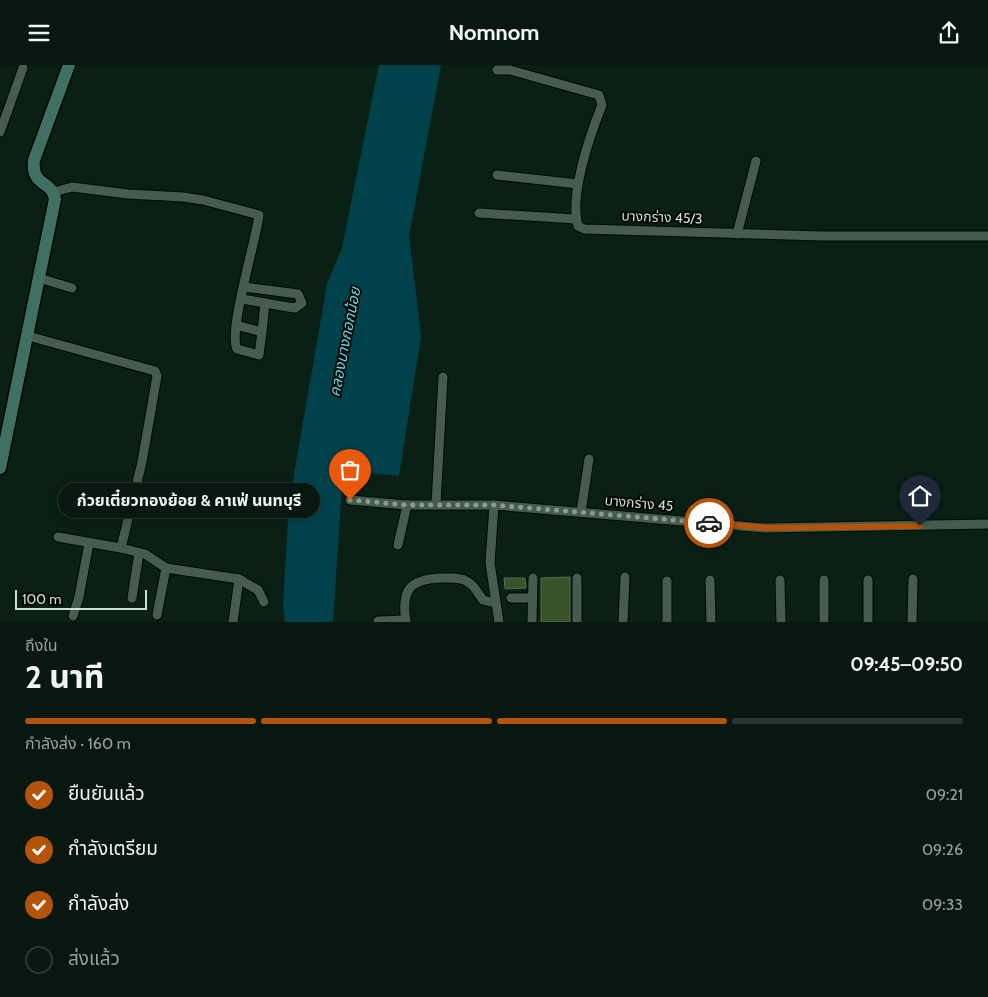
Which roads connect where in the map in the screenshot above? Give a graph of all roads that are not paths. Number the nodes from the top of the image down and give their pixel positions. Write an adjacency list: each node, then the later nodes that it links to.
1 (70, 65): 10 (street)
2 (23, 68): 5 (street)
3 (497, 70): 9 (street)
4 (0, 103): 5 (street)
5 (9, 108): 6 (street)
6 (0, 132)
7 (756, 161): 13 (street)
8 (497, 175): 9 (street)
9 (578, 184): 12 (street)
10 (54, 192): 15 (street); 16 (street)
11 (479, 213): 12 (street)
12 (576, 219): 13 (street, บางกร่าง 45/3)
13 (738, 233): 14 (street, บางกร่าง 45/3)
14 (988, 236)
15 (39, 278): 17 (street); 22 (street)
16 (244, 287): 18 (street); 19 (street)
17 (72, 288)
18 (242, 299): 19 (street); 20 (street)
19 (265, 303): 21 (street)
20 (236, 325): 21 (street); 21 (street)
21 (262, 332)
22 (28, 337): 25 (street); 35 (street)
23 (443, 377): 27 (street)
24 (589, 459): 30 (street)
25 (0, 468)
26 (350, 500): 28 (street, บางกร่าง 45)
27 (436, 504): 28 (street, บางกร่าง 45); 29 (street, บางกร่าง 45)
28 (407, 505): 34 (street)
29 (494, 505): 30 (street, บางกร่าง 45); 52 (street)
30 (581, 512): 31 (street, บางกร่าง 45)
31 (988, 524)
32 (58, 537): 33 (street)
33 (89, 543): 35 (street); 54 (street)
34 (398, 545)
35 (120, 548): 36 (street)
36 (139, 553): 37 (street); 48 (street)
37 (166, 568): 40 (street); 53 (street)
38 (624, 577): 61 (street)
39 (533, 578): 49 (street)
40 (239, 579): 51 (street); 57 (street)
41 (577, 579): 60 (street)
42 (913, 579): 67 (street)
43 (710, 580): 63 (street)
44 (780, 580): 64 (street)
45 (824, 580): 65 (street)
46 (868, 580): 66 (street)
47 (667, 581): 62 (street)
48 (132, 598)
49 (532, 598): 50 (street); 59 (street)
50 (511, 599)
51 (264, 602)
52 (495, 603): 56 (street); 58 (street)
53 (157, 615)
54 (73, 616)
55 (378, 621): 56 (street)
56 (406, 621)
57 (233, 622)
58 (499, 622)
59 (532, 622)
60 (577, 622)
61 (623, 622)
62 (667, 622)
63 (711, 622)
64 (781, 622)
65 (824, 622)
66 (868, 622)
67 (912, 622)

